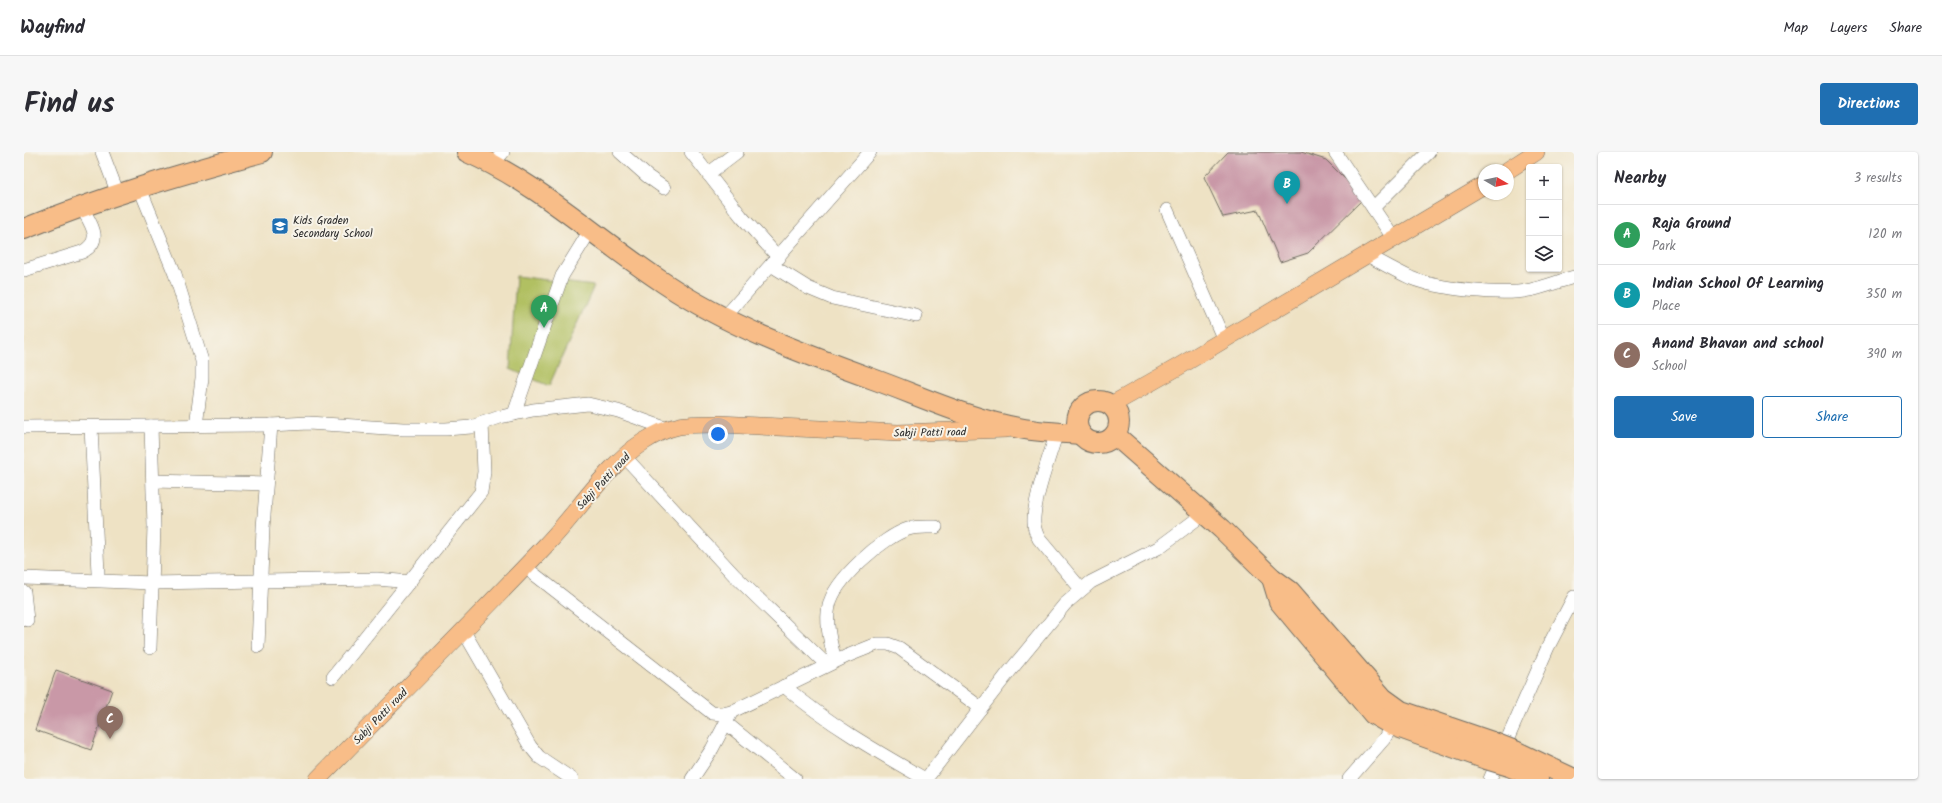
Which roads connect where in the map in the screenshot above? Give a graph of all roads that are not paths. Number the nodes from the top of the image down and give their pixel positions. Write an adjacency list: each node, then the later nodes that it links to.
1 (102, 152): 17 (street)
2 (262, 152): 14 (highway)
3 (467, 152): 11 (highway)
4 (620, 152): 15 (street)
5 (691, 152): 13 (street)
6 (737, 152): 13 (street)
7 (870, 152): 25 (street)
8 (1335, 152): 19 (street)
9 (1429, 152): 19 (street)
10 (1536, 152): 12 (main road)
11 (498, 158): 22 (highway)
12 (1514, 166)
13 (708, 174): 25 (street)
14 (139, 186): 17 (highway); 36 (street)
15 (664, 188)
16 (1478, 189): 23 (main road)
17 (118, 194): 18 (highway)
18 (81, 206): 21 (highway); 26 (street)
19 (1373, 208): 23 (street)
20 (1167, 210): 30 (street)
21 (24, 229)
22 (591, 229): 29 (highway); 32 (street)
23 (1394, 239): 24 (main road)
24 (1367, 255): 27 (street); 30 (main road)
25 (775, 261): 28 (street); 29 (street)
26 (24, 270)
27 (1574, 277)
28 (916, 316)
29 (724, 318): 40 (highway)
30 (1224, 340): 31 (main road)
31 (1111, 405): 42 (highway); 43 (highway)
32 (514, 414): 33 (street); 39 (street)
33 (482, 423): 34 (street); 53 (street)
34 (271, 425): 36 (street); 46 (street)
35 (151, 426): 36 (street); 37 (street); 45 (street)
36 (196, 426)
37 (91, 427): 38 (street); 50 (street)
38 (24, 428)
39 (665, 428): 40 (main road, Sabji Patti road); 44 (main road, Sabji Patti road)
40 (1019, 428): 41 (highway)
41 (1057, 432): 42 (highway); 55 (street)
42 (1081, 434): 43 (highway)
43 (1115, 434): 47 (highway)
44 (624, 456): 49 (main road, Sabji Patti road); 62 (street)
45 (153, 481): 46 (street); 54 (street)
46 (266, 484): 52 (street)
47 (1205, 513): 55 (street); 64 (highway)
48 (936, 527): 62 (street)
49 (525, 567): 59 (main road, Sabji Patti road); 67 (street)
50 (98, 573)
51 (24, 578): 54 (street)
52 (260, 581): 53 (street); 54 (street); 60 (street)
53 (410, 582): 63 (street)
54 (152, 583): 61 (street)
55 (1081, 589): 66 (street)
56 (24, 592): 58 (street)
57 (1574, 597): 76 (street)
58 (27, 620)
59 (463, 630): 70 (main road, Sabji Patti road); 71 (street)
60 (258, 646)
61 (150, 648)
62 (831, 663): 65 (street); 66 (street)
63 (333, 677)
64 (1352, 677): 68 (highway); 68 (highway)
65 (784, 686): 67 (street); 74 (street)
66 (981, 708): 74 (street)
67 (729, 717): 72 (street); 73 (street)
68 (1397, 718): 69 (highway, bridge); 75 (street)
69 (1512, 758): 77 (highway); 78 (highway)
70 (318, 779)
71 (572, 779)
72 (692, 779)
73 (795, 779)
74 (926, 779)
75 (1349, 779)
76 (1490, 779)
77 (1538, 779)
78 (1574, 779)

